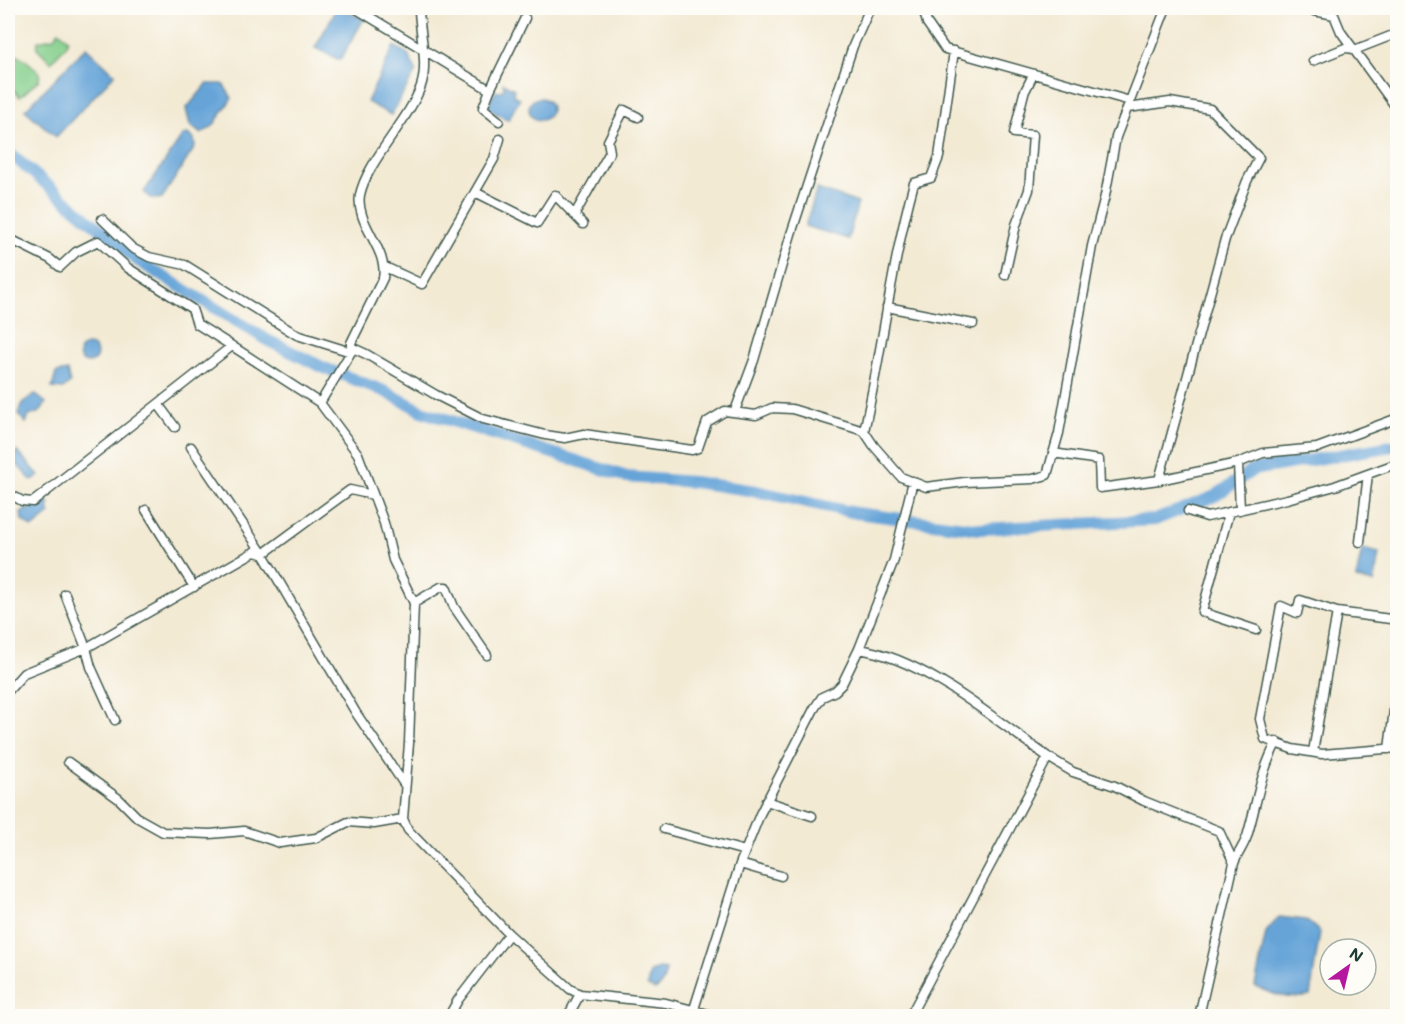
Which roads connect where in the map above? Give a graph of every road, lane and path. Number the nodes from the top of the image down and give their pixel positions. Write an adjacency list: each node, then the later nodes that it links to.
1 (355, 8): 11 (street)
2 (419, 8): 11 (street)
3 (870, 8): 34 (street)
4 (923, 8): 12 (street)
5 (1166, 8): 16 (street)
6 (1300, 8): 7 (street)
7 (1334, 11): 10 (street)
8 (525, 18): 15 (street)
9 (1398, 33): 10 (street)
10 (1352, 47): 13 (street); 17 (street)
11 (422, 51): 15 (street); 26 (street)
12 (954, 51): 14 (street); 28 (street)
13 (1313, 61)
14 (1033, 75): 16 (street); 27 (street)
15 (490, 90): 19 (street)
16 (1129, 105): 39 (street); 43 (street)
17 (1398, 110)
18 (638, 117): 22 (street)
19 (499, 121)
20 (500, 139): 21 (street)
21 (475, 192): 22 (street); 26 (street)
22 (575, 214): 24 (street)
23 (102, 219): 31 (street)
24 (583, 224)
25 (10, 243): 30 (street)
26 (385, 267): 31 (street)
27 (1005, 275)
28 (887, 307): 29 (street); 37 (street)
29 (973, 324)
30 (232, 346): 32 (street); 33 (street)
31 (351, 352): 32 (street); 34 (street)
32 (320, 403): 46 (street)
33 (158, 404): 36 (street); 45 (street)
34 (735, 411): 37 (street)
35 (1398, 418): 40 (street)
36 (175, 427)
37 (864, 431): 44 (street)
38 (191, 447): 52 (street)
39 (1053, 453): 43 (street); 44 (street)
40 (1238, 463): 43 (street); 48 (street)
41 (1398, 463): 42 (street)
42 (1368, 474): 48 (street); 51 (street)
43 (1159, 480)
44 (913, 481): 60 (street)
45 (8, 493)
46 (374, 495): 52 (street); 55 (street)
47 (146, 510): 53 (street)
48 (1240, 510): 50 (street)
49 (1188, 511): 50 (street)
50 (1229, 512): 58 (street)
51 (1360, 542)
52 (262, 554): 53 (street); 70 (street)
53 (194, 587): 59 (street)
54 (64, 594): 59 (street)
55 (414, 603): 61 (street); 70 (street)
56 (1337, 612): 57 (street); 65 (street); 67 (street)
57 (1398, 620)
58 (1256, 630)
59 (86, 648): 63 (street); 64 (street)
60 (859, 649): 68 (street); 71 (street)
61 (487, 655)
62 (1398, 679): 66 (street)
63 (8, 691)
64 (115, 720)
65 (1277, 742): 67 (street); 76 (street)
66 (1393, 749): 67 (street)
67 (1313, 752)
68 (1048, 757): 76 (street); 85 (street)
69 (68, 762): 73 (street)
70 (404, 784): 73 (street)
71 (766, 801): 72 (street); 75 (street)
72 (812, 816)
73 (402, 819): 79 (street)
74 (664, 829): 75 (street)
75 (746, 850): 77 (street)
76 (1234, 863): 86 (street)
77 (740, 864): 78 (street); 81 (street)
78 (781, 876)
79 (509, 934): 80 (street); 82 (street)
80 (580, 994): 81 (street); 83 (street)
81 (694, 1010): 84 (street)
82 (449, 1017)
83 (568, 1017)
84 (716, 1017)
85 (910, 1017)
86 (1199, 1017)

